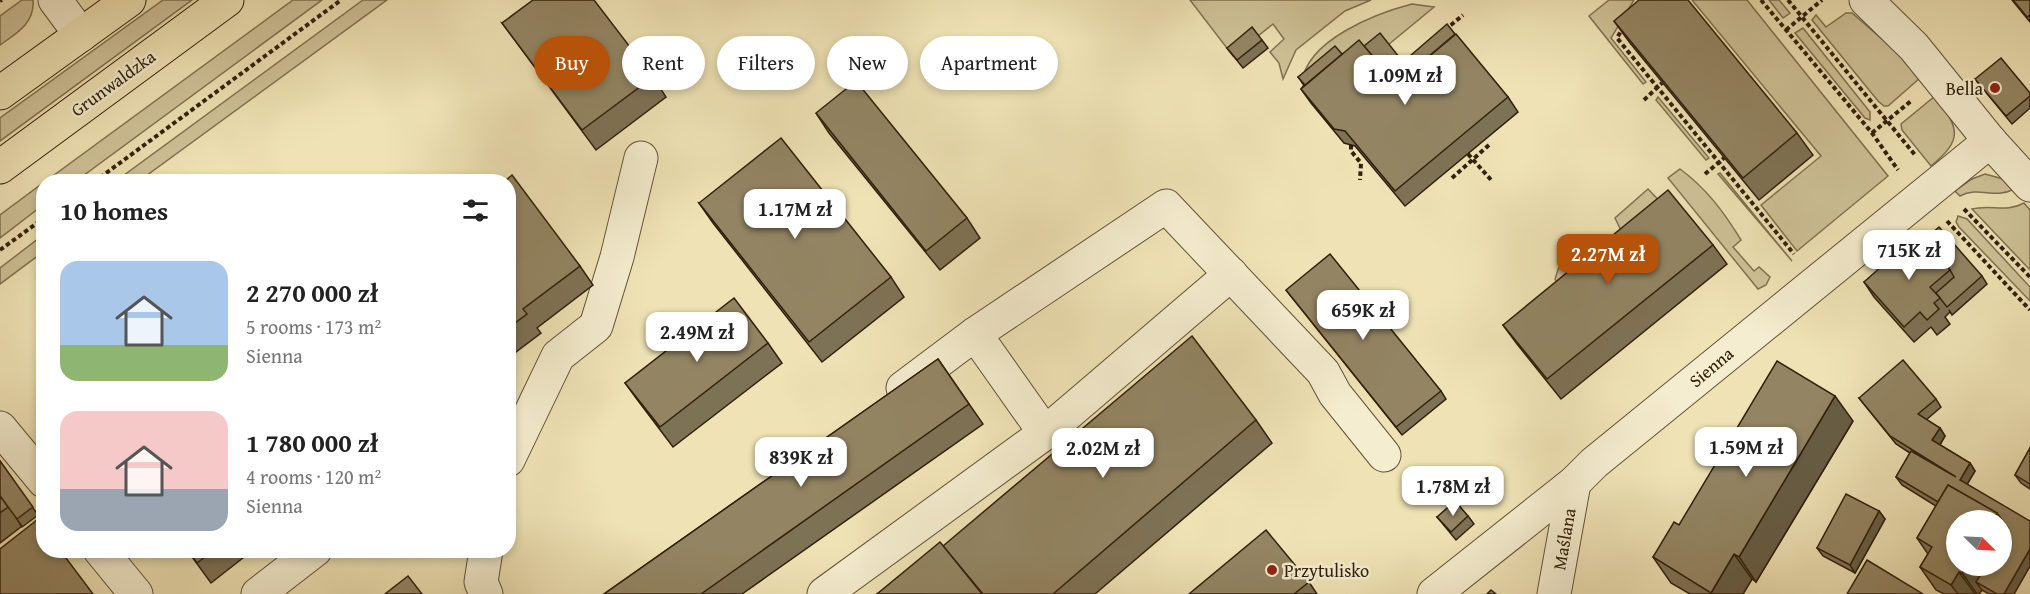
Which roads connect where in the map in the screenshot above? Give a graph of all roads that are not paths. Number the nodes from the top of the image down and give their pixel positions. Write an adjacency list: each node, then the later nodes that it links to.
1 (55, 0): 5 (street)
2 (129, 0): 5 (main road)
3 (227, 0): 9 (main road, Grunwaldzka)
4 (1866, 0): 7 (street)
5 (81, 35): 6 (main road)
6 (0, 93)
7 (1990, 141): 10 (street); 20 (street, Sienna)
8 (640, 158): 14 (street)
9 (0, 166)
10 (2030, 185)
11 (1231, 274): 12 (street); 17 (street); 18 (street)
12 (975, 334): 13 (street); 17 (street)
13 (882, 404)
14 (523, 406): 16 (street)
15 (0, 428): 19 (street)
16 (516, 431)
17 (1045, 433): 27 (street)
18 (1384, 455)
19 (36, 471)
20 (1574, 483): 28 (street, Sienna); 29 (street, Maślana)
21 (107, 558): 24 (street)
22 (305, 558): 25 (street)
23 (485, 558): 26 (street)
24 (136, 594)
25 (258, 594)
26 (486, 594)
27 (824, 594)
28 (1434, 594)
29 (1554, 594)

